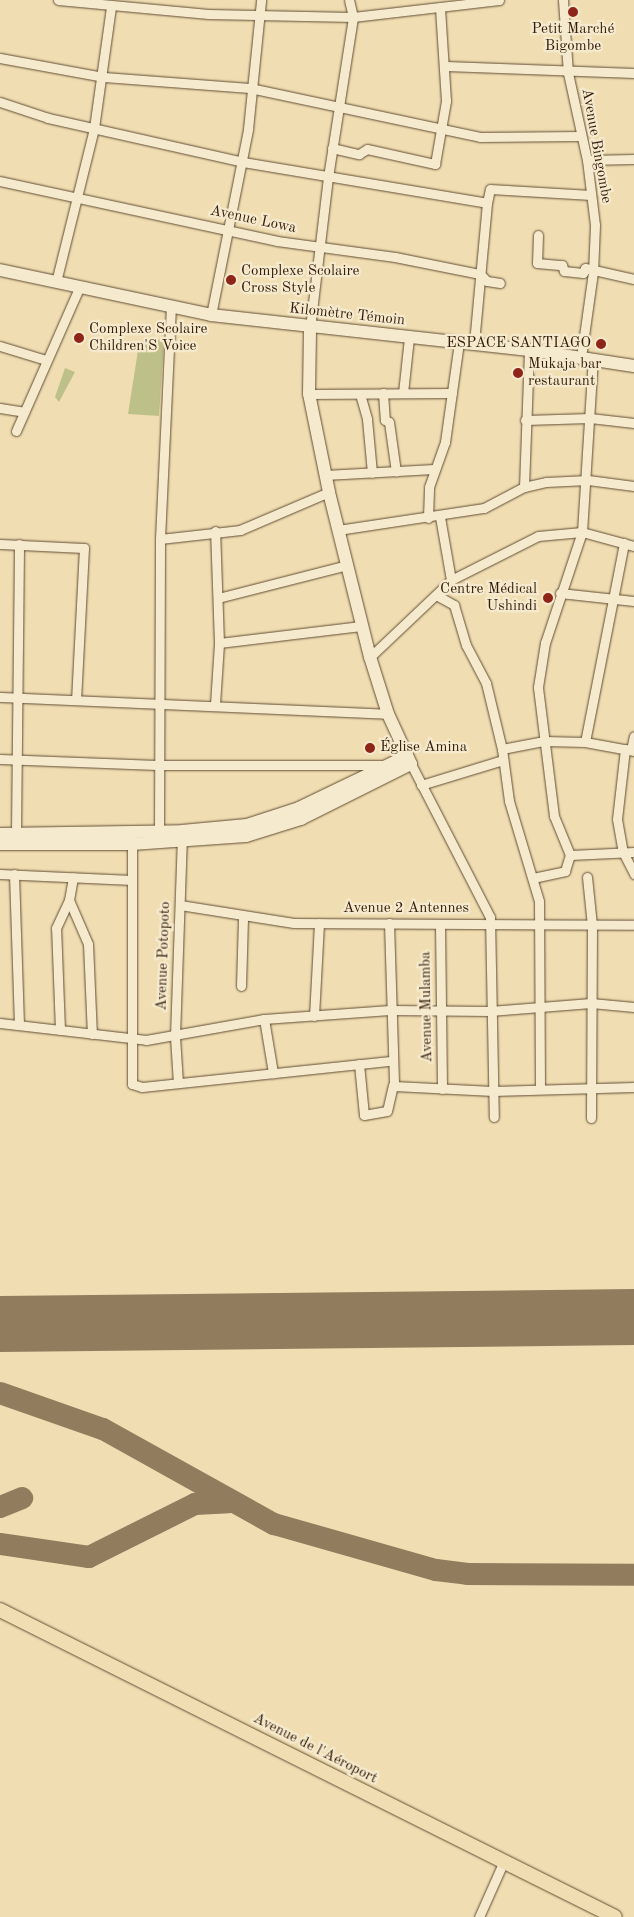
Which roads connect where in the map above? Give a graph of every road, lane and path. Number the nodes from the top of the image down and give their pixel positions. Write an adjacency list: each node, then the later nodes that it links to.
1 (58, 0): 6 (street)
2 (260, 0): 8 (street)
3 (349, 0): 9 (street)
4 (499, 0): 7 (street)
5 (562, 0): 12 (street, Avenue Bingombe)
6 (111, 7): 8 (street); 14 (street)
7 (440, 7): 9 (street); 11 (street)
8 (259, 15): 9 (street); 15 (street)
9 (353, 17): 17 (street)
10 (0, 58): 14 (street)
11 (446, 66): 12 (street); 19 (street)
12 (568, 73): 13 (street); 20 (street, Avenue Bingombe)
13 (634, 73)
14 (104, 77): 15 (street); 18 (street)
15 (250, 88): 17 (street); 24 (street)
16 (0, 102): 18 (street)
17 (338, 105): 19 (street); 21 (street)
18 (94, 128): 24 (street); 28 (street)
19 (440, 131): 20 (street); 21 (street)
20 (581, 136): 23 (street, Avenue Bingombe)
21 (332, 148): 25 (street)
22 (634, 159): 23 (street)
23 (587, 160): 27 (street, Avenue Bingombe)
24 (243, 162): 25 (street); 30 (street)
25 (328, 177): 29 (street); 32 (street)
26 (0, 182): 28 (street, Avenue Lowa)
27 (591, 194): 29 (street); 34 (street, Avenue Bingombe)
28 (76, 195): 30 (street, Avenue Lowa); 37 (street)
29 (487, 203): 35 (street)
30 (229, 230): 32 (street, Avenue Lowa); 41 (street)
31 (538, 235): 34 (street)
32 (319, 246): 35 (street, Avenue Lowa); 42 (street)
33 (0, 270): 37 (main road, Kilomètre Témoin)
34 (594, 272): 36 (street); 48 (street, Avenue Bingombe)
35 (480, 274): 38 (street, Avenue Lowa); 45 (street)
36 (634, 279)
37 (56, 282): 39 (main road, Kilomètre Témoin)
38 (500, 283)
39 (80, 286): 40 (main road, Kilomètre Témoin); 49 (street)
40 (171, 309): 41 (main road, Kilomètre Témoin); 75 (street)
41 (210, 315): 42 (main road, Kilomètre Témoin)
42 (310, 328): 43 (main road, Kilomètre Témoin); 54 (main road)
43 (409, 338): 44 (main road, Kilomètre Témoin); 52 (street)
44 (459, 342): 45 (main road, Kilomètre Témoin); 53 (street)
45 (474, 344): 47 (main road, Kilomètre Témoin)
46 (0, 346): 49 (street)
47 (529, 350): 48 (main road, Kilomètre Témoin); 59 (street)
48 (587, 358): 50 (main road, Kilomètre Témoin); 58 (street, Avenue Bingombe)
49 (46, 360): 57 (street)
50 (634, 366)
51 (383, 393): 52 (street); 55 (street); 63 (street)
52 (403, 393): 53 (street)
53 (452, 393): 62 (street)
54 (309, 394): 55 (street); 65 (main road)
55 (360, 394): 64 (street)
56 (0, 408): 57 (street)
57 (24, 412): 61 (street)
58 (590, 418): 59 (street); 60 (street); 66 (street, Avenue Bingombe)
59 (525, 420): 68 (street)
60 (634, 423)
61 (16, 430)
62 (434, 470): 63 (street); 71 (street)
63 (396, 472): 64 (street)
64 (372, 473): 65 (street)
65 (326, 475): 69 (main road)
66 (588, 480): 67 (street); 68 (street); 74 (street, Avenue Bingombe)
67 (634, 486)
68 (524, 487): 70 (street)
69 (329, 492): 72 (main road); 73 (street)
70 (440, 517): 71 (street); 81 (street)
71 (428, 518): 72 (street)
72 (338, 530): 80 (main road)
73 (215, 531): 75 (street); 84 (street)
74 (582, 532): 76 (street); 81 (street); 82 (street, Avenue Bingombe)
75 (160, 539): 93 (street)
76 (624, 543): 79 (street); 85 (street)
77 (0, 544): 78 (street)
78 (19, 544): 91 (street); 92 (street)
79 (634, 546)
80 (347, 566): 84 (street); 87 (main road)
81 (451, 580): 83 (street)
82 (560, 594): 85 (street); 97 (street, Avenue Bingombe)
83 (436, 595): 89 (street); 99 (street)
84 (218, 598): 88 (street)
85 (610, 599): 86 (street); 98 (street)
86 (634, 601)
87 (362, 626): 88 (street); 89 (main road)
88 (219, 643): 94 (street)
89 (370, 657): 95 (main road)
90 (0, 697): 91 (street)
91 (18, 698): 92 (street); 102 (street)
92 (76, 699): 93 (street)
93 (158, 702): 94 (street); 105 (street)
94 (215, 704): 95 (street)
95 (388, 714): 103 (main road)
96 (634, 736): 100 (street)
97 (544, 742): 98 (street); 99 (street); 117 (street, Avenue Bingombe)
98 (585, 742): 100 (street)
99 (502, 749): 104 (street)
100 (630, 750): 115 (street)
101 (0, 759): 102 (street)
102 (15, 760): 105 (street); 111 (street)
103 (409, 760): 106 (main road); 107 (street); 108 (main road)
104 (502, 760): 107 (street); 123 (street)
105 (157, 765): 106 (street); 109 (street)
106 (389, 765): 108 (main road)
107 (420, 785): 130 (street)
108 (279, 822): 112 (main road)
109 (159, 832): 112 (main road); 113 (main road)
110 (0, 834): 111 (main road)
111 (16, 834): 113 (main road)
112 (182, 836): 113 (main road); 126 (street, Avenue Potopoto)
113 (132, 838): 114 (main road); 124 (street)
114 (0, 844)
115 (623, 852): 116 (street); 117 (street); 120 (street)
116 (634, 852)
117 (570, 855): 123 (street)
118 (0, 874): 119 (street)
119 (14, 874): 121 (street); 145 (street)
120 (634, 874)
121 (73, 877): 124 (street); 125 (street)
122 (587, 877): 133 (street)
123 (533, 878): 131 (street)
124 (132, 880): 149 (street)
125 (69, 900): 146 (street); 147 (street)
126 (180, 906): 127 (street, Avenue 2 Antennes); 148 (street, Avenue Potopoto)
127 (243, 917): 128 (street, Avenue 2 Antennes); 135 (street)
128 (320, 923): 129 (street, Avenue 2 Antennes); 142 (street)
129 (389, 923): 132 (street, Avenue 2 Antennes); 139 (street)
130 (491, 923): 131 (street, Avenue 2 Antennes); 132 (street, Avenue 2 Antennes); 141 (street)
131 (540, 923): 133 (street, Avenue 2 Antennes); 137 (street)
132 (440, 924): 140 (street, Avenue Mulamba)
133 (592, 925): 134 (street, Avenue 2 Antennes); 136 (street)
134 (634, 925)
135 (241, 986)
136 (592, 1003): 137 (street); 138 (street); 156 (street)
137 (541, 1007): 141 (street); 158 (street)
138 (634, 1007)
139 (390, 1010): 140 (street); 142 (street); 150 (street)
140 (442, 1011): 141 (street); 157 (street, Avenue Mulamba)
141 (490, 1011): 159 (street)
142 (314, 1016): 143 (street)
143 (264, 1019): 148 (street); 152 (street)
144 (0, 1024): 145 (street)
145 (19, 1025): 146 (street)
146 (60, 1030): 147 (street)
147 (92, 1034): 149 (street)
148 (175, 1036): 149 (street); 153 (street, Avenue Potopoto)
149 (134, 1040): 153 (street)
150 (392, 1061): 151 (street); 154 (street)
151 (359, 1064): 152 (street); 154 (street)
152 (273, 1073): 153 (street)
153 (178, 1083)
154 (393, 1085): 157 (street)
155 (634, 1087): 156 (street)
156 (592, 1088): 158 (street); 161 (street)
157 (442, 1089): 159 (street)
158 (540, 1090): 159 (street)
159 (493, 1091): 160 (street)
160 (494, 1117)
161 (591, 1118)
162 (0, 1610): 163 (highway, Avenue de l'Aéroport)
163 (503, 1863): 164 (street); 165 (highway, Avenue de l'Aéroport)
164 (479, 1917)
165 (615, 1917)

